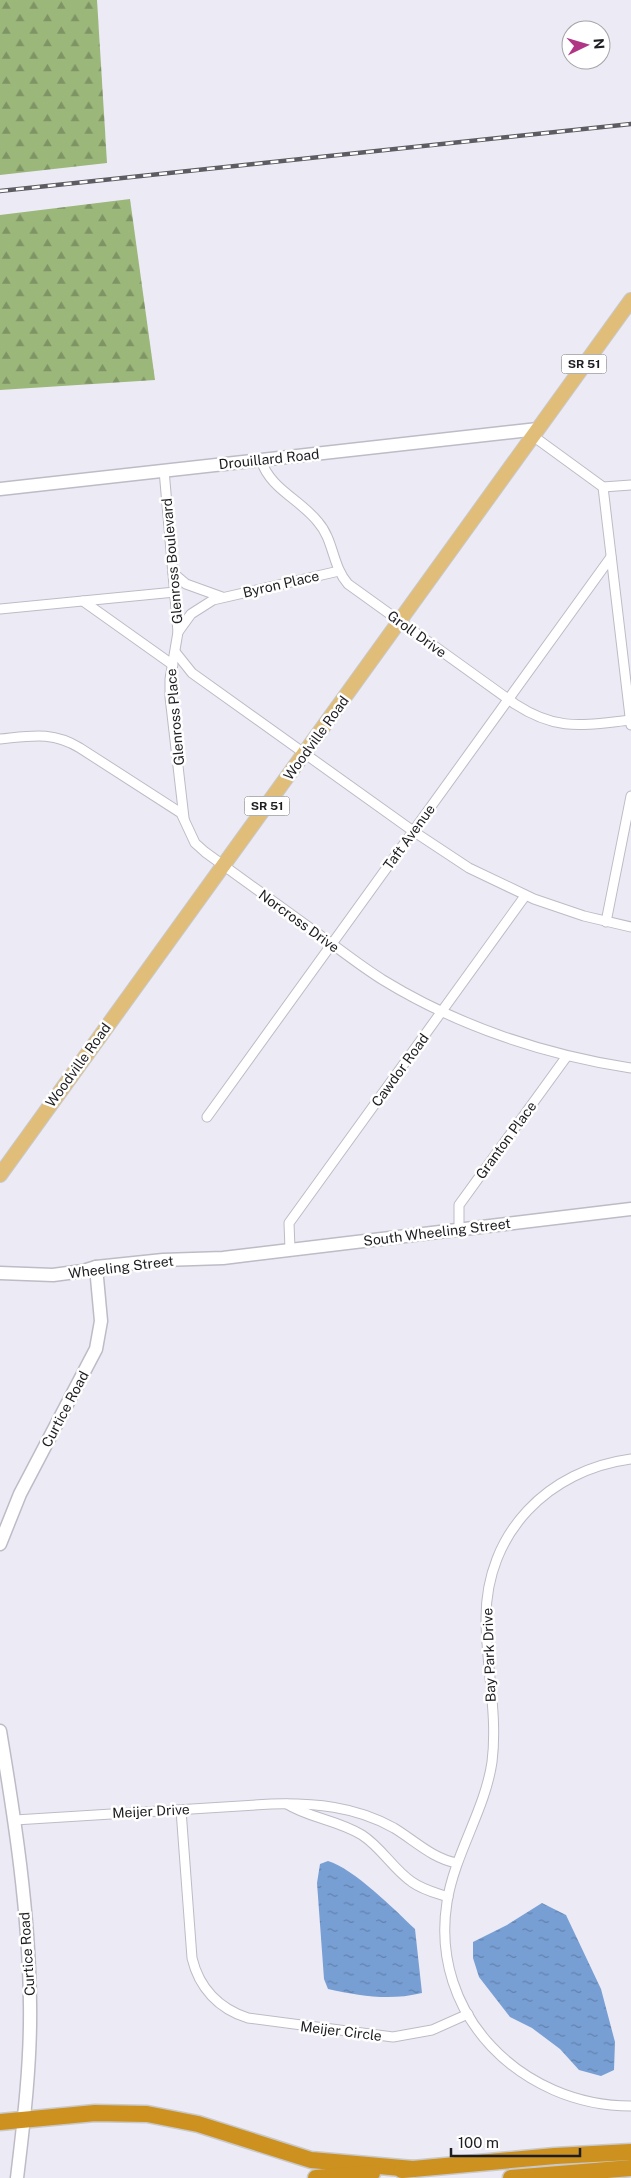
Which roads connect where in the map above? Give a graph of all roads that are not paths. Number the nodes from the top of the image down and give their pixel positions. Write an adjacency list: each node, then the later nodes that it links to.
1 (631, 300): 2 (main road, Woodville Road / SR 51)
2 (535, 432): 3 (street, Drouillard Road); 6 (street); 15 (main road, Woodville Road / SR 51)
3 (261, 460): 4 (street, Drouillard Road); 9 (street, Groll Drive)
4 (164, 470): 7 (street, Drouillard Road); 10 (street, Glenross Boulevard)
5 (631, 485): 6 (street)
6 (603, 487): 8 (street)
7 (0, 489)
8 (611, 557): 19 (street, Taft Avenue); 20 (street)
9 (339, 571): 12 (street, Byron Place); 15 (street, Groll Drive)
10 (173, 573): 11 (street, Glenross Boulevard); 12 (street)
11 (175, 592): 13 (street); 16 (street, Glenross Boulevard)
12 (223, 597): 16 (street, Byron Place)
13 (83, 601): 14 (street); 18 (street, Glenross Place)
14 (0, 609)
15 (399, 622): 19 (street, Groll Drive); 22 (main road, Woodville Road / SR 51)
16 (178, 632): 17 (street, Glenross Boulevard)
17 (176, 652): 18 (street, Glenross Boulevard); 22 (street)
18 (173, 665): 24 (street, Glenross Place)
19 (508, 698): 20 (street, Groll Drive); 25 (street, Taft Avenue)
20 (631, 722)
21 (0, 739): 24 (street, Norcross Drive)
22 (305, 753): 25 (street); 26 (main road, Woodville Road / SR 51)
23 (631, 796): 28 (street)
24 (184, 818): 26 (street, Norcross Drive)
25 (413, 831): 27 (street); 30 (street, Taft Avenue)
26 (223, 866): 30 (street, Norcross Drive); 35 (main road, Woodville Road / SR 51)
27 (525, 896): 28 (street); 31 (street, Cawdor Road)
28 (606, 922): 29 (street)
29 (631, 927)
30 (332, 944): 31 (street, Norcross Drive); 34 (street, Taft Avenue)
31 (442, 1011): 32 (street, Norcross Drive); 38 (street, Cawdor Road)
32 (567, 1056): 33 (street, Norcross Drive); 37 (street, Granton Place)
33 (631, 1068)
34 (206, 1117)
35 (0, 1175)
36 (631, 1209): 37 (street, South Wheeling Street)
37 (459, 1229): 38 (street, South Wheeling Street)
38 (290, 1249): 39 (street, South Wheeling Street)
39 (243, 1255): 40 (street, Wheeling Street)
40 (96, 1267): 41 (street, Wheeling Street); 43 (street, Curtice Road)
41 (0, 1273)
42 (631, 1459): 48 (street, Bay Park Drive)
43 (0, 1544)
44 (0, 1731): 47 (street, Curtice Road)
45 (286, 1804): 46 (street, Meijer Drive); 48 (street, Meijer Drive); 49 (street, Meijer Drive)
46 (181, 1810): 47 (street, Meijer Drive); 50 (street, Meijer Circle)
47 (15, 1820): 52 (street, Curtice Road)
48 (457, 1863): 49 (street, Bay Park Drive)
49 (448, 1897): 50 (street, Bay Park Drive)
50 (468, 2014): 51 (street)
51 (631, 2106)
52 (24, 2119): 53 (highway); 56 (highway); 57 (street, Curtice Road)
53 (0, 2122)
54 (631, 2152): 56 (highway)
55 (631, 2168): 59 (highway)
56 (413, 2169): 58 (highway)
57 (17, 2178)
58 (316, 2178)
59 (511, 2178)

